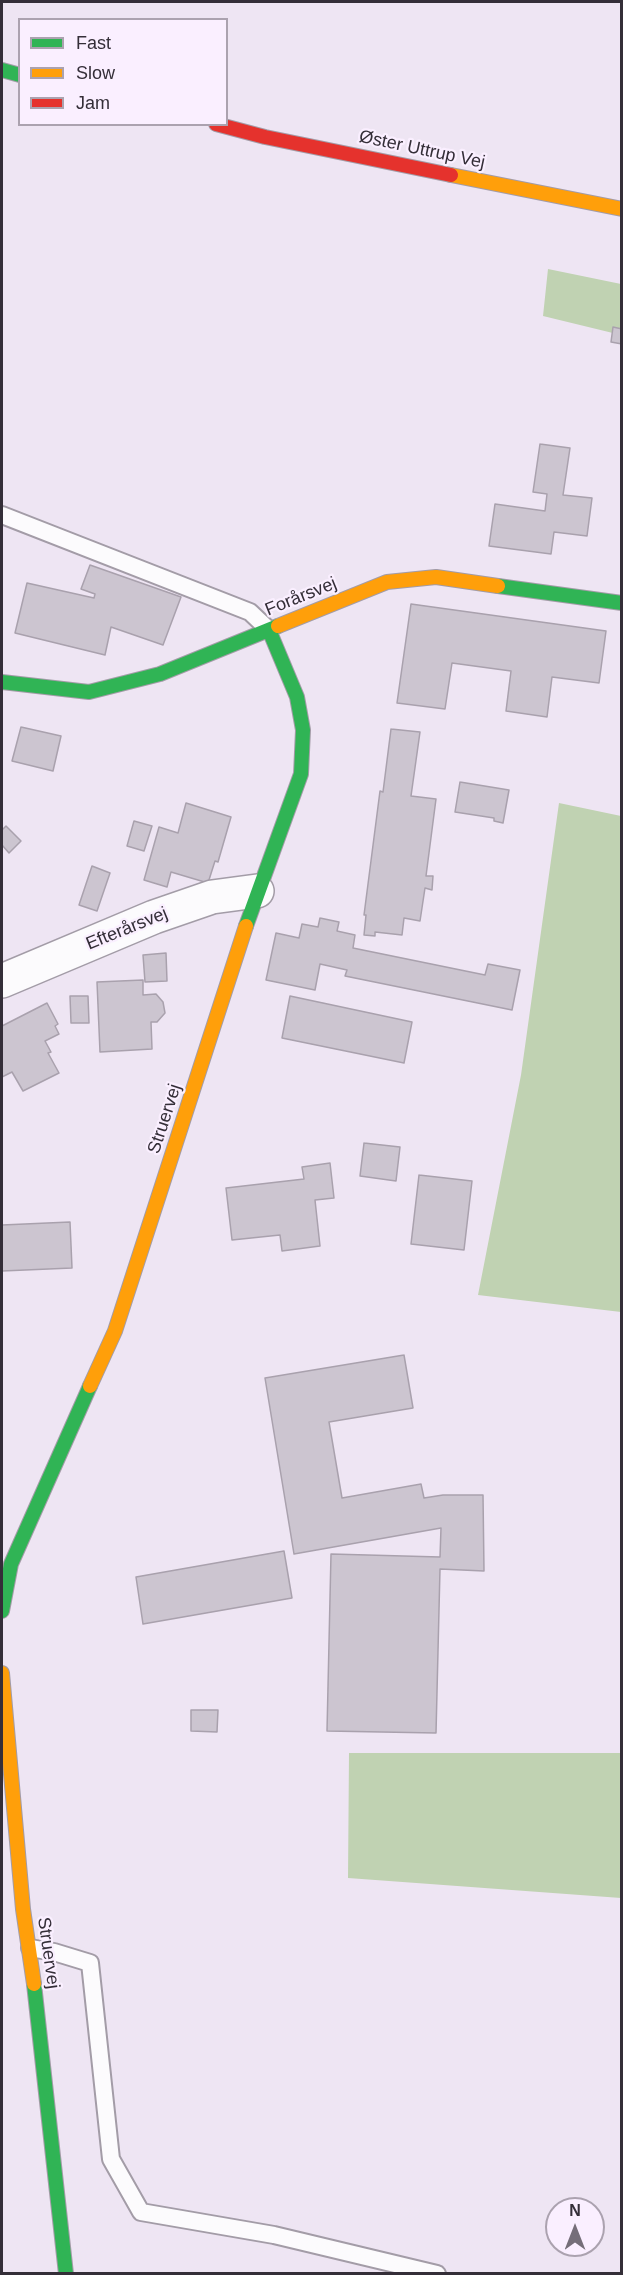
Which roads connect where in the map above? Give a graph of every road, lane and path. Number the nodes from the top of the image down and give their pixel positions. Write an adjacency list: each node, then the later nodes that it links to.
1 (2, 70): 2 (street)
2 (18, 74)
3 (224, 126): 4 (street, Øster Uttrup Vej)
4 (621, 209)
5 (2, 515): 7 (lane)
6 (621, 603): 7 (street, Forårsvej)
7 (269, 630): 8 (street, Forårsvej); 9 (street, Struervej)
8 (2, 682)
9 (257, 891): 10 (street, Efterårsvej); 11 (street, Struervej)
10 (2, 981)
11 (2, 1611)
12 (2, 1673): 13 (street, Struervej)
13 (30, 1948): 14 (street, Struervej); 15 (lane)
14 (66, 2274)
15 (437, 2274)

